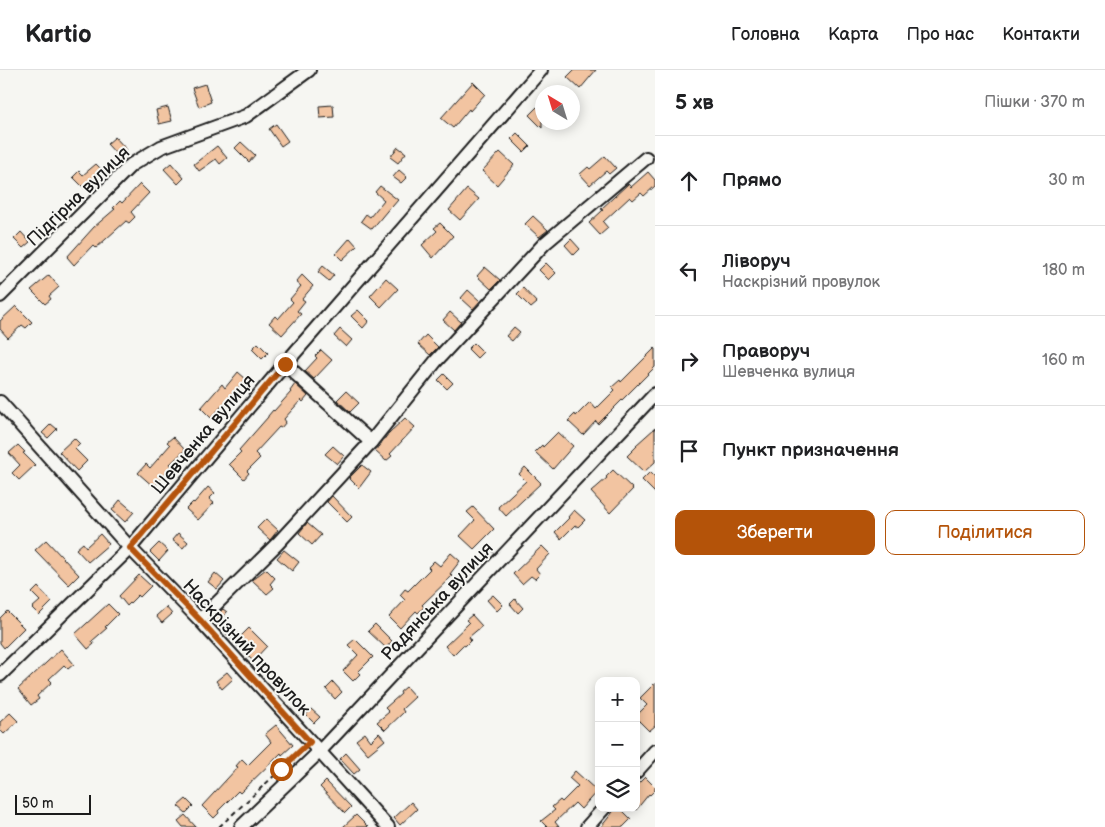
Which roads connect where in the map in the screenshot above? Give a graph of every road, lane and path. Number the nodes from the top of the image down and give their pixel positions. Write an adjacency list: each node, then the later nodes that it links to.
1 (309, 70): 4 (street, Підгірна вулиця)
2 (541, 70): 5 (street, Шевченка вулиця)
3 (646, 158): 8 (street)
4 (0, 296)
5 (285, 364): 8 (street); 9 (street, Шевченка вулиця)
6 (655, 394): 12 (street, Радянська вулиця)
7 (0, 402): 9 (street, Наскрізний провулок)
8 (372, 442): 10 (street)
9 (130, 548): 10 (street, Наскрізний провулок); 11 (street, Шевченка вулиця)
10 (200, 620): 12 (street, Наскрізний провулок)
11 (0, 675)
12 (315, 747): 16 (path); 17 (street, Радянська вулиця); 18 (street, Наскрізний провулок)
13 (655, 751): 14 (street)
14 (640, 768)
15 (600, 812): 19 (street)
16 (219, 827)
17 (241, 827)
18 (388, 827)
19 (587, 827)

